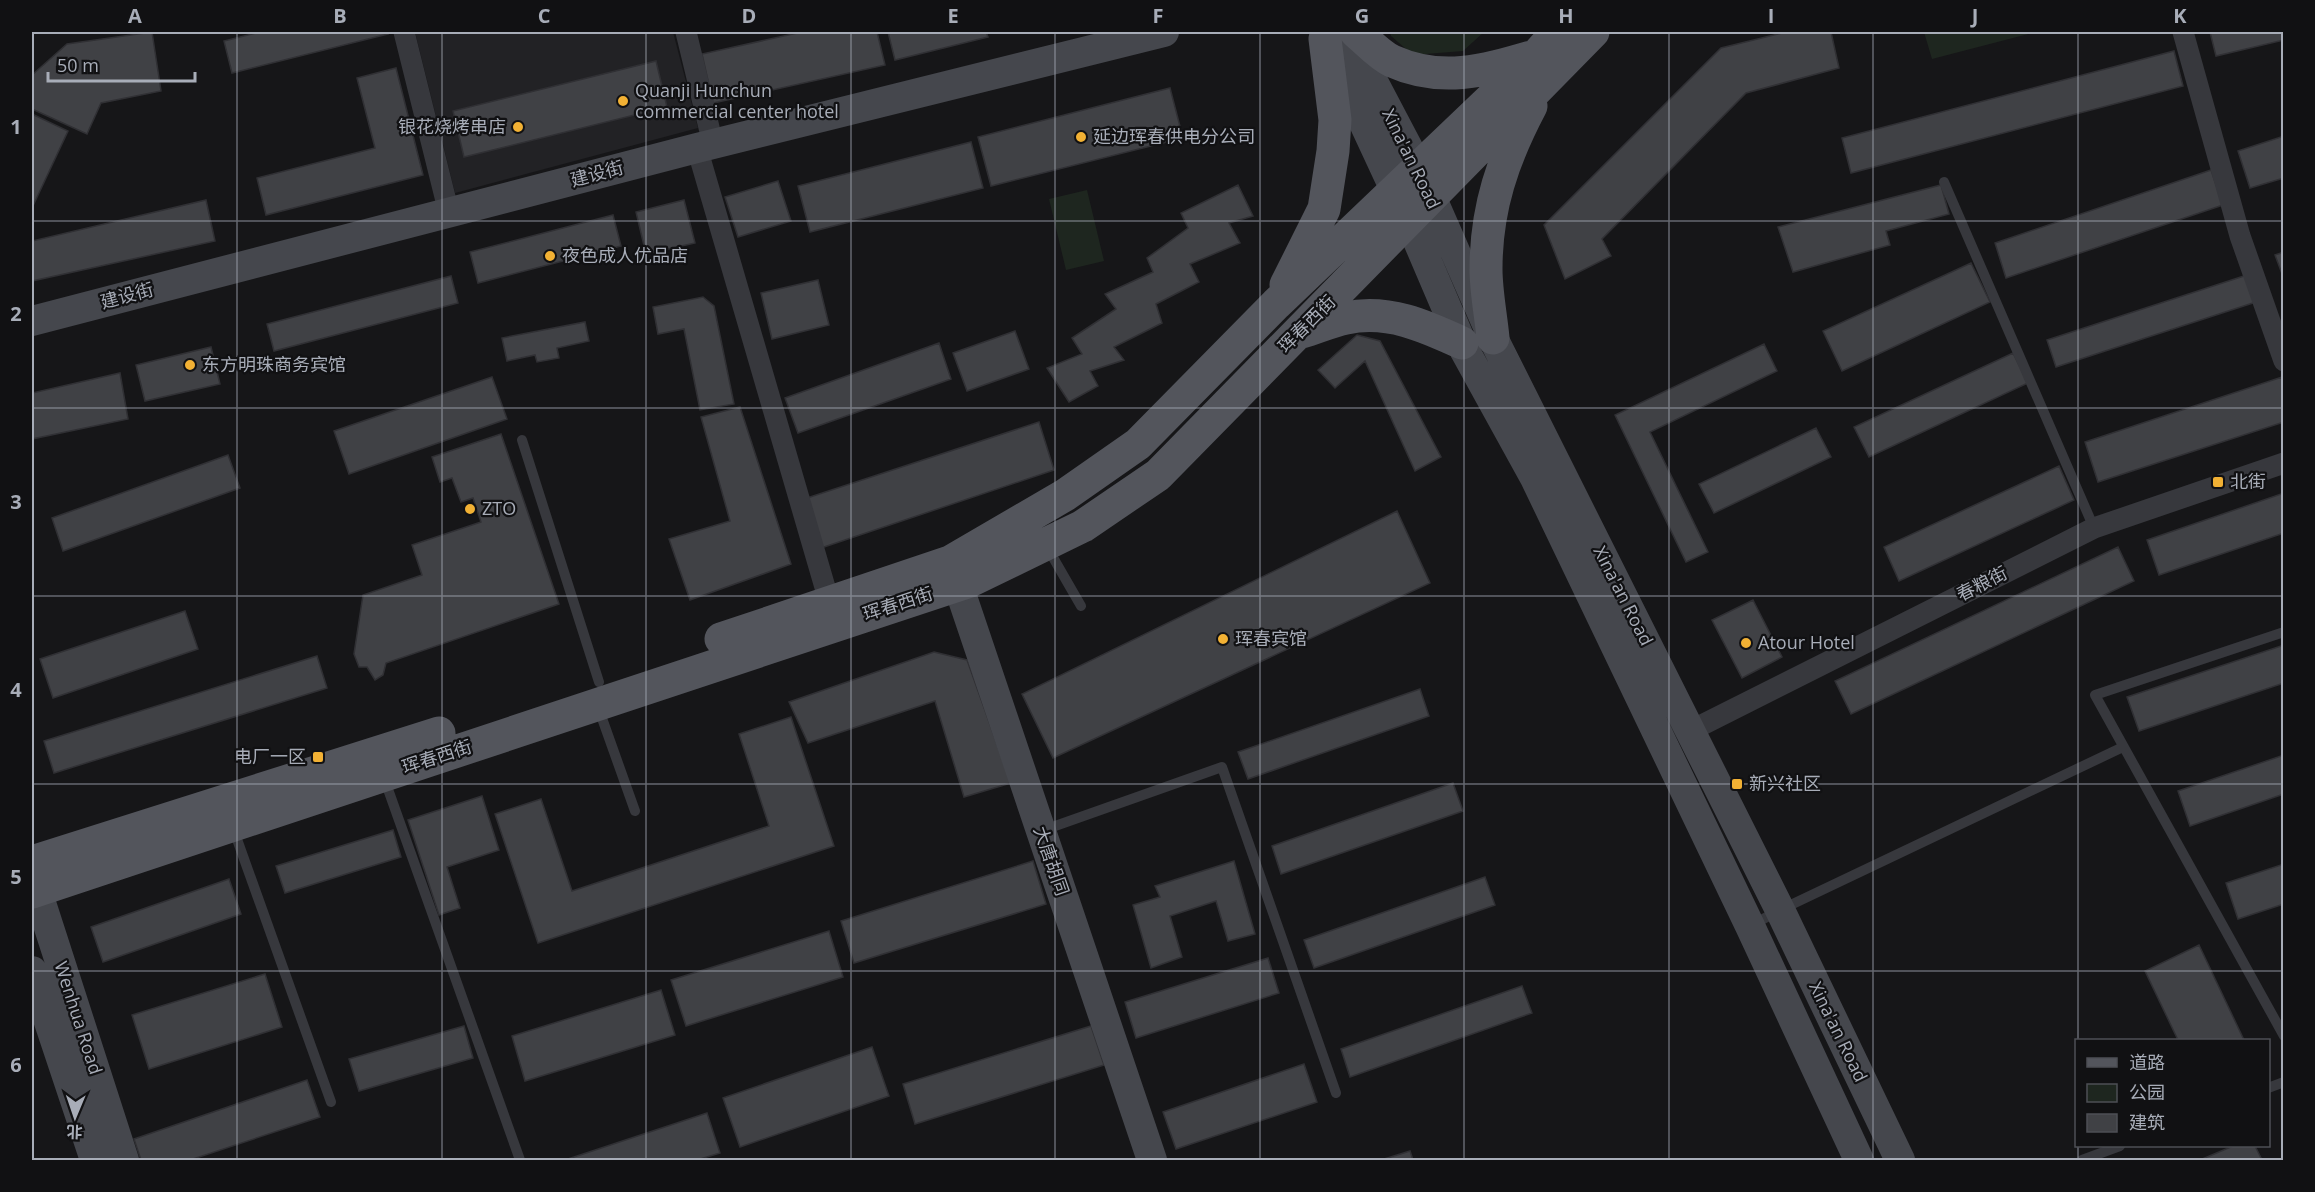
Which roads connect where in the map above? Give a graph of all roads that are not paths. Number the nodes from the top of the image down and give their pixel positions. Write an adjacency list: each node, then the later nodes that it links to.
1 (404, 32): 14 (street)
2 (686, 32): 10 (street)
3 (1164, 32): 10 (main road, 建设街)
4 (1356, 32): 9 (main road)
5 (1557, 32): 9 (main road, 珲春西街)
6 (1593, 32): 9 (main road, 珲春西街)
7 (2183, 32): 20 (street)
8 (1331, 34): 12 (main road, Xina'an Road); 13 (main road, Xina'an Road); 16 (main road)
9 (1542, 66): 12 (main road, 珲春西街); 19 (main road)
10 (705, 146): 14 (main road, 建设街); 27 (street)
11 (1944, 182): 24 (lane)
12 (1425, 183): 13 (main road, 珲春西街); 15 (main road, 珲春西街); 19 (main road, Xina'an Road)
13 (1395, 190): 15 (main road, Xina'an Road); 16 (main road, 珲春西街)
14 (449, 213): 17 (main road, 建设街)
15 (1409, 220): 18 (main road, 珲春西街); 19 (main road, Xina'an Road)
16 (1276, 304): 26 (main road, 珲春西街)
17 (32, 321)
18 (1297, 334): 19 (main road); 25 (main road, 珲春西街)
19 (1477, 341): 23 (main road, Xina'an Road)
20 (2283, 361)
21 (522, 440): 30 (lane)
22 (2283, 464): 24 (street, 春粮街)
23 (1546, 472): 31 (main road, Xina'an Road); 39 (main road, Xina'an Road)
24 (2094, 528): 31 (street, 春粮街)
25 (1046, 544): 26 (main road, 珲春西街); 28 (lane)
26 (954, 574): 27 (main road, 珲春西街); 30 (main road, 珲春西街); 36 (main road, 大唐胡同)
27 (829, 601): 30 (main road, 珲春西街)
28 (1081, 606)
29 (2283, 632): 32 (lane)
30 (598, 693): 33 (main road, 珲春西街); 34 (lane); 37 (main road, 珲春西街)
31 (1690, 731): 38 (main road, Xina'an Road)
32 (2123, 747): 38 (lane); 41 (lane)
33 (382, 775): 35 (main road, 珲春西街); 47 (lane)
34 (635, 811)
35 (232, 825): 37 (main road, 珲春西街); 43 (lane)
36 (1041, 831): 42 (lane); 48 (main road, 大唐胡同)
37 (33, 880): 46 (main road, Wenhua Road)
38 (1780, 910): 39 (lane); 50 (main road, Xina'an Road)
39 (1750, 926): 49 (main road, Xina'an Road)
40 (32, 971): 45 (main road, Wenhua Road)
41 (2283, 1036)
42 (1336, 1093)
43 (331, 1102)
44 (2117, 1147): 51 (lane)
45 (95, 1161)
46 (124, 1161)
47 (520, 1161)
48 (1152, 1161)
49 (1859, 1161)
50 (1900, 1161)
51 (2082, 1161)

